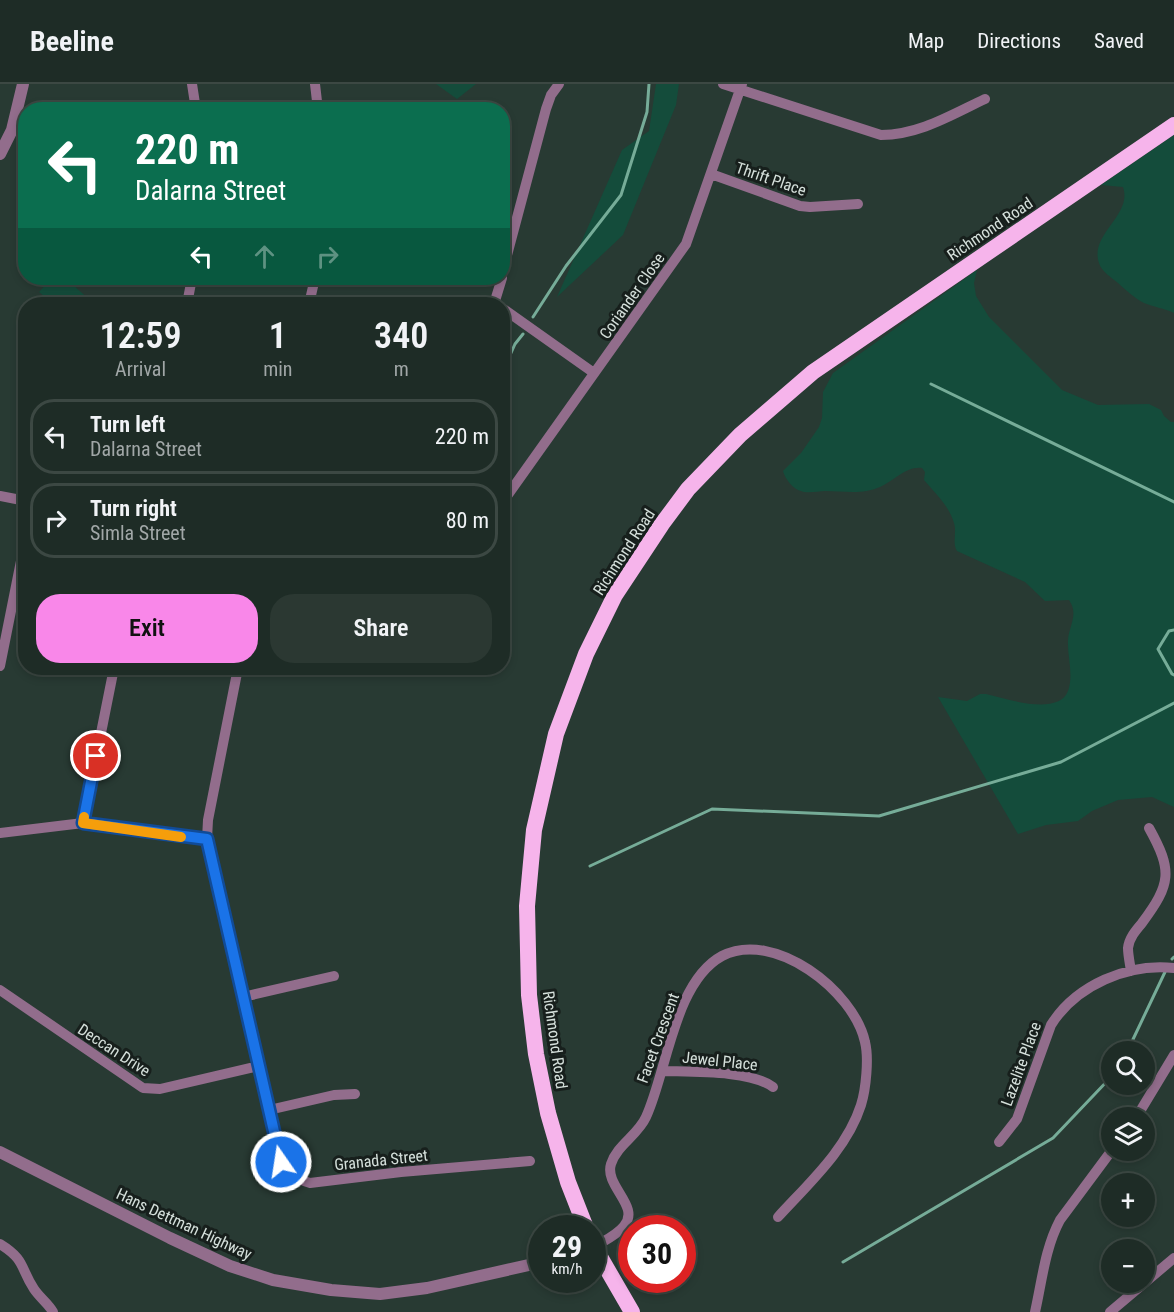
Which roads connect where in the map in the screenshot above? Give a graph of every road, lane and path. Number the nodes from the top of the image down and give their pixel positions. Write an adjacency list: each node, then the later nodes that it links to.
1 (23, 84): 8 (street)
2 (192, 84): 9 (street)
3 (315, 84): 10 (street)
4 (559, 84): 16 (street)
5 (723, 84): 6 (street)
6 (741, 87): 7 (street); 14 (street, Coriander Close)
7 (985, 99)
8 (19, 102)
9 (195, 102)
10 (317, 102)
11 (18, 108): 13 (street)
12 (1174, 125): 46 (highway, Richmond Road)
13 (0, 154)
14 (711, 174): 15 (street, Thrift Place); 18 (street, Coriander Close)
15 (858, 204)
16 (510, 246)
17 (510, 314): 18 (street)
18 (594, 373): 19 (street, Coriander Close)
19 (510, 492)
20 (0, 496): 21 (street)
21 (18, 499)
22 (18, 576): 23 (street)
23 (0, 666)
24 (113, 675): 26 (street)
25 (237, 675): 29 (street, Granada Street)
26 (83, 823): 28 (street); 29 (street)
27 (1149, 828): 31 (street)
28 (0, 834)
29 (207, 839): 34 (street, Granada Street)
30 (1174, 968): 31 (street, Lazelite Place)
31 (1131, 971): 42 (street, Lazelite Place)
32 (334, 976): 34 (street)
33 (0, 990): 36 (street, Deccan Drive)
34 (243, 997): 36 (street, Granada Street)
35 (1174, 1055): 40 (street)
36 (259, 1066): 41 (street, Granada Street)
37 (662, 1071): 38 (street, Jewel Place); 49 (street, Facet Crescent); 50 (street, Facet Crescent)
38 (773, 1087)
39 (354, 1094): 41 (street)
40 (1143, 1107)
41 (269, 1110): 44 (street, Granada Street)
42 (999, 1142)
43 (0, 1152): 53 (street, Hans Dettman Highway)
44 (530, 1161)
45 (1104, 1161): 58 (street)
46 (577, 1206): 47 (highway); 48 (highway, Richmond Road)
47 (575, 1215)
48 (581, 1215)
49 (778, 1217)
50 (606, 1238)
51 (0, 1244): 56 (street)
52 (1174, 1258): 59 (street)
53 (528, 1265)
54 (606, 1269): 57 (highway)
55 (606, 1284): 57 (highway)
56 (52, 1312)
57 (631, 1312)
58 (1035, 1312)
59 (1110, 1312)

